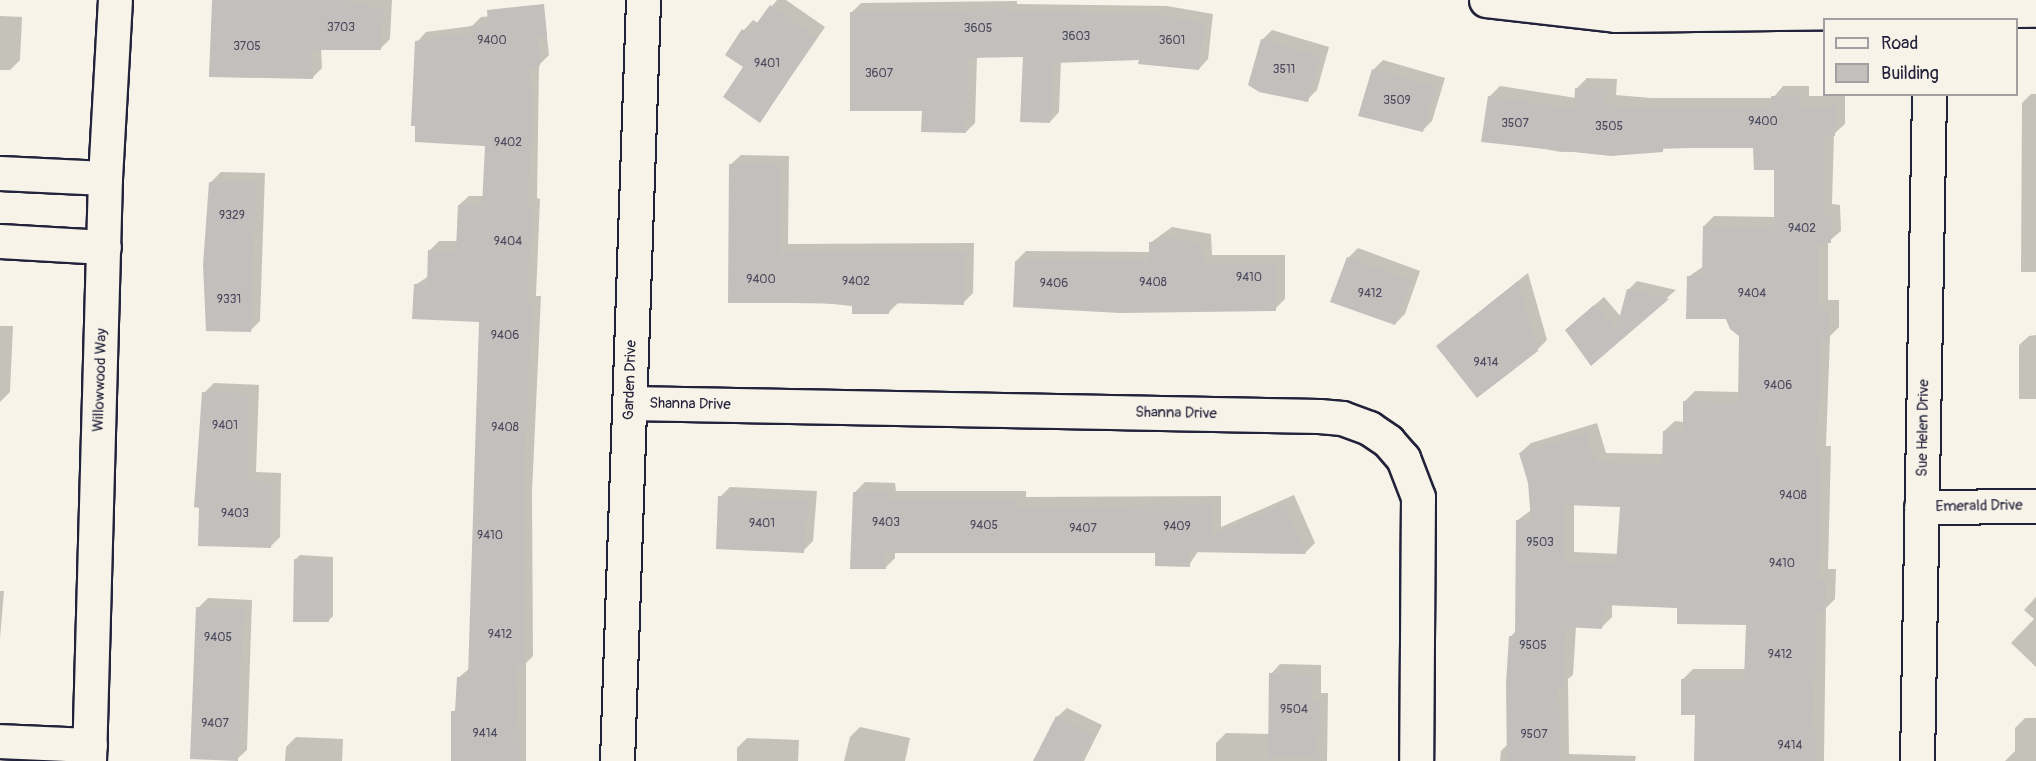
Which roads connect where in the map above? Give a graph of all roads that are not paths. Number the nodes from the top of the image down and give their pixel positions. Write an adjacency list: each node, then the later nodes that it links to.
1 (115, 0): 8 (street, Willowwood Way)
2 (643, 0): 11 (street, Garden Drive)
3 (1486, 0): 4 (street)
4 (1931, 10): 5 (street)
5 (2036, 10)
6 (1929, 96): 13 (street, Sue Helen Drive)
7 (0, 173): 8 (street)
8 (105, 178): 10 (street, Willowwood Way)
9 (0, 241): 10 (street)
10 (104, 247): 15 (street, Willowwood Way)
11 (629, 403): 16 (street, Garden Drive); 17 (street, Shanna Drive)
12 (2036, 506): 13 (street, Emerald Drive)
13 (1921, 507): 18 (street, Sue Helen Drive)
14 (0, 741): 15 (street)
15 (90, 753)
16 (617, 761)
17 (1416, 761)
18 (1917, 761)

